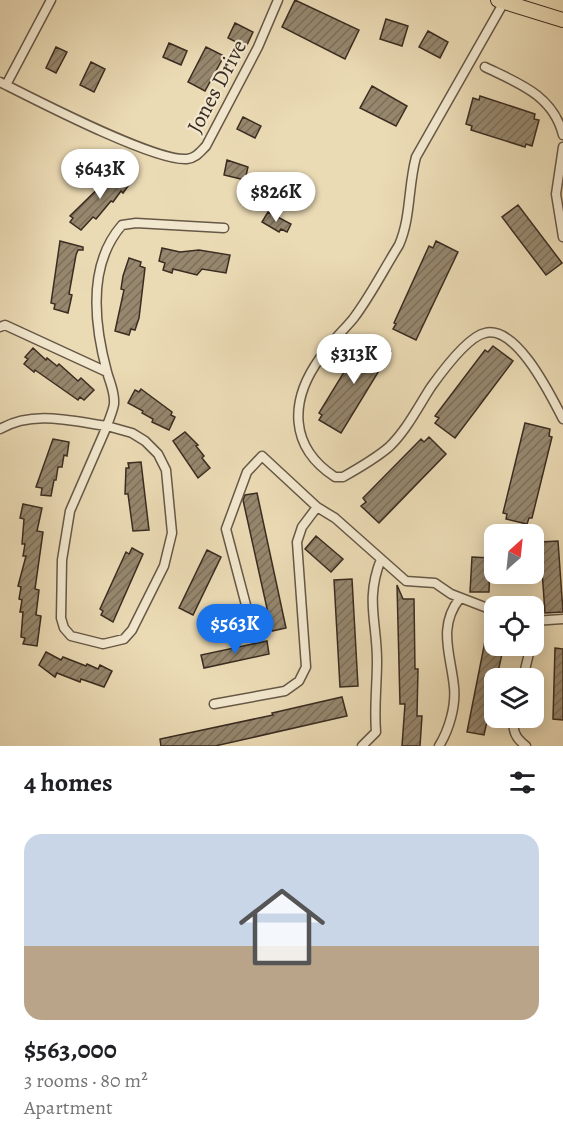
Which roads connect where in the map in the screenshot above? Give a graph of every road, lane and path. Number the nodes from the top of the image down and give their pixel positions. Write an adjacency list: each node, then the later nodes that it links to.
1 (51, 0): 6 (street)
2 (278, 0): 6 (street, Jones Drive)
3 (501, 1): 4 (main road); 14 (street)
4 (563, 20)
5 (485, 67): 7 (street)
6 (2, 83)
7 (563, 135)
8 (563, 147): 9 (street)
9 (560, 194): 11 (street)
10 (224, 228): 13 (street)
11 (563, 237)
12 (0, 327): 13 (street)
13 (107, 372): 15 (street)
14 (563, 419)
15 (107, 426): 15 (street); 16 (street)
16 (0, 429)
17 (316, 507): 18 (street); 23 (street); 24 (street)
18 (381, 559): 19 (street); 26 (street)
19 (460, 598): 20 (street); 27 (street)
20 (484, 607)
21 (563, 619): 22 (street)
22 (544, 620)
23 (251, 624)
24 (214, 704)
25 (513, 728): 28 (street)
26 (362, 746)
27 (439, 746)
28 (526, 746)

